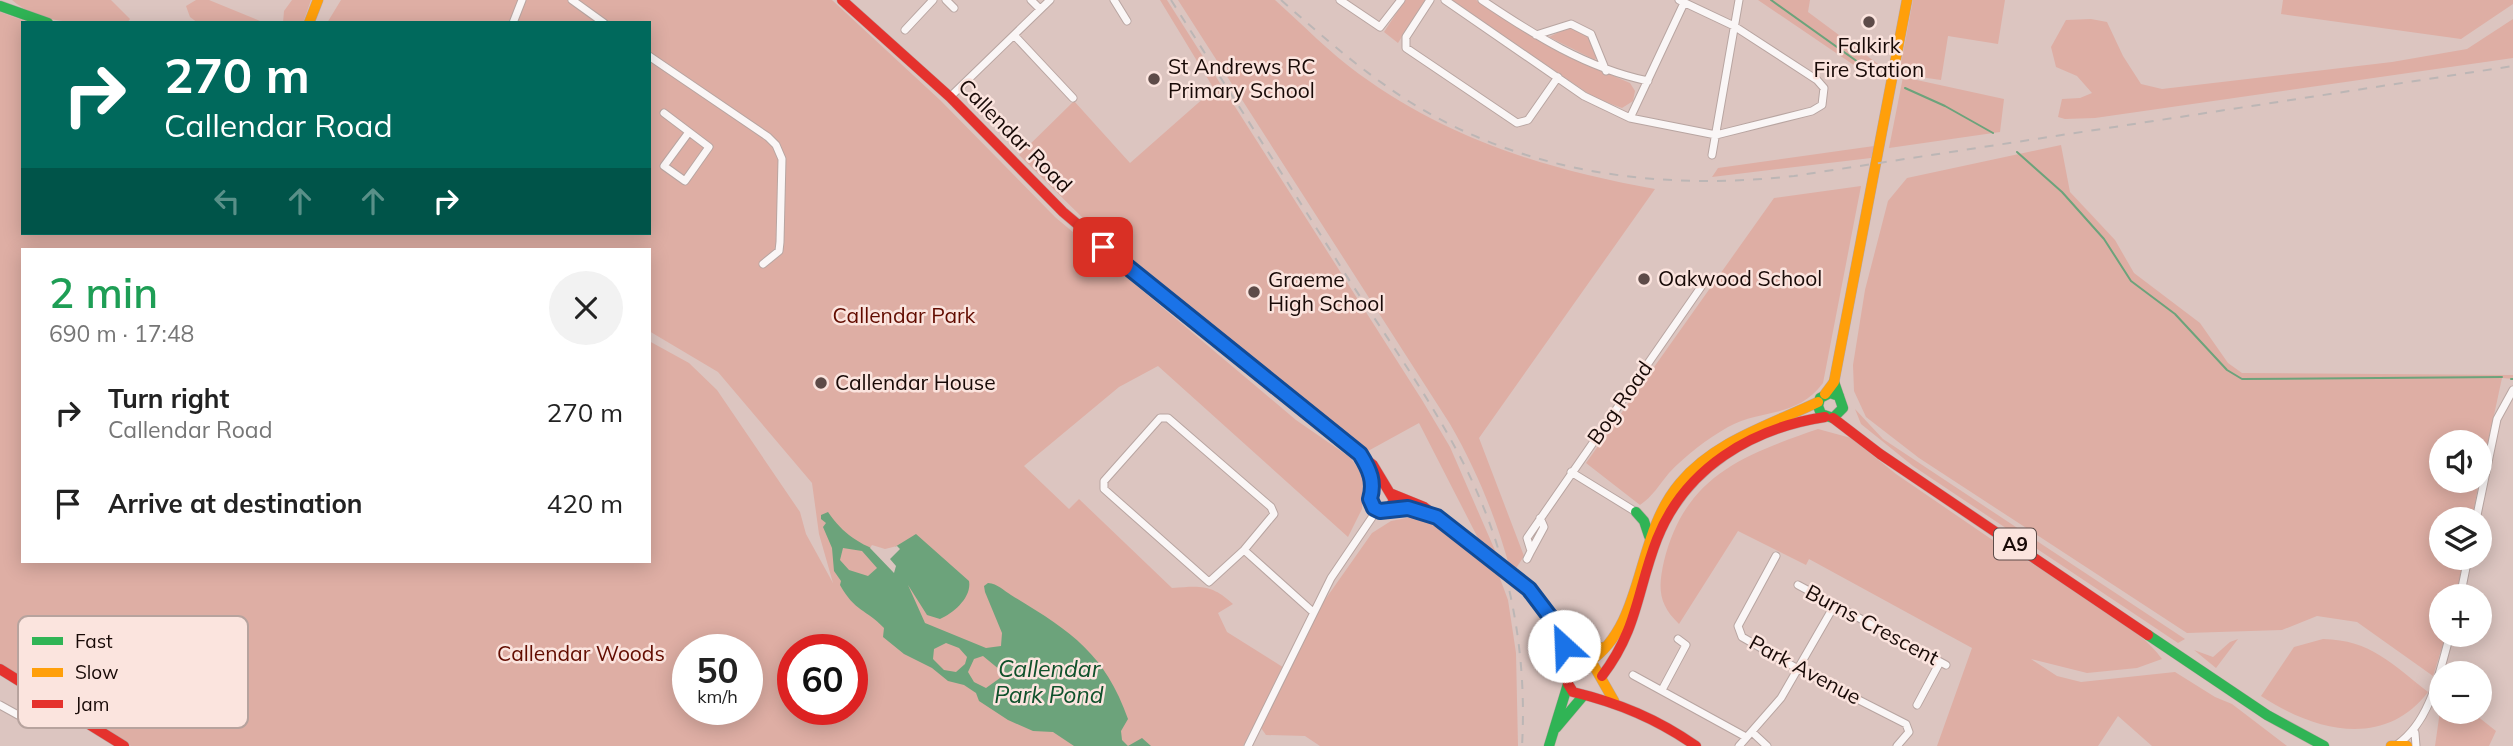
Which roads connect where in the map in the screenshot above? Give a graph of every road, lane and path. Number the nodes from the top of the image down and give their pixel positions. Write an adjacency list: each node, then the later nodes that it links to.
1 (318, 0): 24 (main road)
2 (522, 0): 25 (street)
3 (572, 0): 26 (street)
4 (842, 0): 36 (main road, Callendar Road)
5 (933, 0): 29 (street)
6 (946, 0): 20 (street)
7 (1031, 0): 21 (street)
8 (1050, 0): 21 (street)
9 (1114, 0): 27 (street)
10 (1340, 0): 11 (street)
11 (1401, 0)
12 (1430, 0): 34 (street)
13 (1445, 0): 34 (street)
14 (1482, 0): 22 (street)
15 (1502, 0): 22 (street)
16 (1739, 0): 28 (street)
17 (1907, 0): 45 (main road)
18 (1682, 1): 28 (street); 35 (street)
19 (2, 4): 23 (main road)
20 (954, 8)
21 (1040, 9): 30 (street)
22 (1497, 10): 31 (street)
23 (43, 21)
24 (310, 21)
25 (514, 21)
26 (601, 21)
27 (1127, 21)
28 (1734, 26): 41 (street); 41 (street)
29 (905, 30)
30 (1014, 35): 36 (street); 37 (street)
31 (1536, 35): 33 (street); 33 (street)
32 (651, 57): 43 (street)
33 (1605, 71): 35 (street)
34 (1558, 78): 39 (street)
35 (1648, 81): 39 (street)
36 (950, 97): 50 (main road, Callendar Road)
37 (1073, 98)
38 (664, 113): 40 (street)
39 (1630, 118): 41 (street)
40 (689, 132): 40 (street)
41 (1716, 135): 42 (street)
42 (1712, 155)
43 (764, 264)
44 (1701, 287): 51 (street, Bog Road)
45 (1834, 382): 47 (main road); 48 (main road)
46 (2513, 390): 54 (street)
47 (1839, 396): 48 (main road); 49 (main road)
48 (1821, 398): 49 (main road); 57 (main road)
49 (1833, 416): 73 (main road); 93 (main road, A9)
50 (1360, 454): 52 (main road, Callendar Road); 53 (main road, Callendar Road)
51 (1572, 472): 58 (street); 63 (street, Bog Road)
52 (1374, 491): 53 (main road); 56 (main road)
53 (1390, 492): 55 (main road); 59 (main road)
54 (2479, 507)
55 (1389, 509): 56 (main road); 59 (main road)
56 (1377, 510): 66 (street)
57 (1660, 510): 58 (main road); 60 (main road)
58 (1636, 512): 60 (main road)
59 (1437, 517): 67 (main road)
60 (1649, 536): 70 (main road)
61 (1244, 550): 61 (street); 66 (street)
62 (1776, 556): 72 (street, Park Avenue)
63 (1527, 559)
64 (1798, 585): 65 (street, Burns Crescent)
65 (1834, 606): 72 (street); 81 (street, Burns Crescent)
66 (1313, 612): 88 (street)
67 (1557, 626): 70 (main road); 70 (main road); 75 (main road)
68 (1678, 639): 77 (street)
69 (2446, 647): 84 (street)
70 (1596, 656): 73 (main road); 75 (main road)
71 (0, 669): 76 (main road)
72 (1798, 669): 85 (street); 92 (street, Park Avenue)
73 (1607, 671): 78 (main road); 79 (main road)
74 (1633, 675): 77 (street)
75 (1569, 679): 78 (main road); 86 (main road)
76 (18, 680)
77 (1663, 688): 85 (street)
78 (1586, 696): 79 (main road); 86 (main road)
79 (1615, 702): 89 (main road)
80 (0, 705): 82 (street)
81 (1917, 705)
82 (18, 715)
83 (95, 728): 87 (main road)
84 (2415, 733): 94 (street); 95 (street)
85 (1749, 735): 90 (street); 91 (street)
86 (1550, 741)
87 (124, 746)
88 (1248, 746)
89 (1696, 746)
90 (1739, 746)
91 (1767, 746)
92 (1897, 746)
93 (2324, 746)
94 (2399, 746)
95 (2416, 746)

